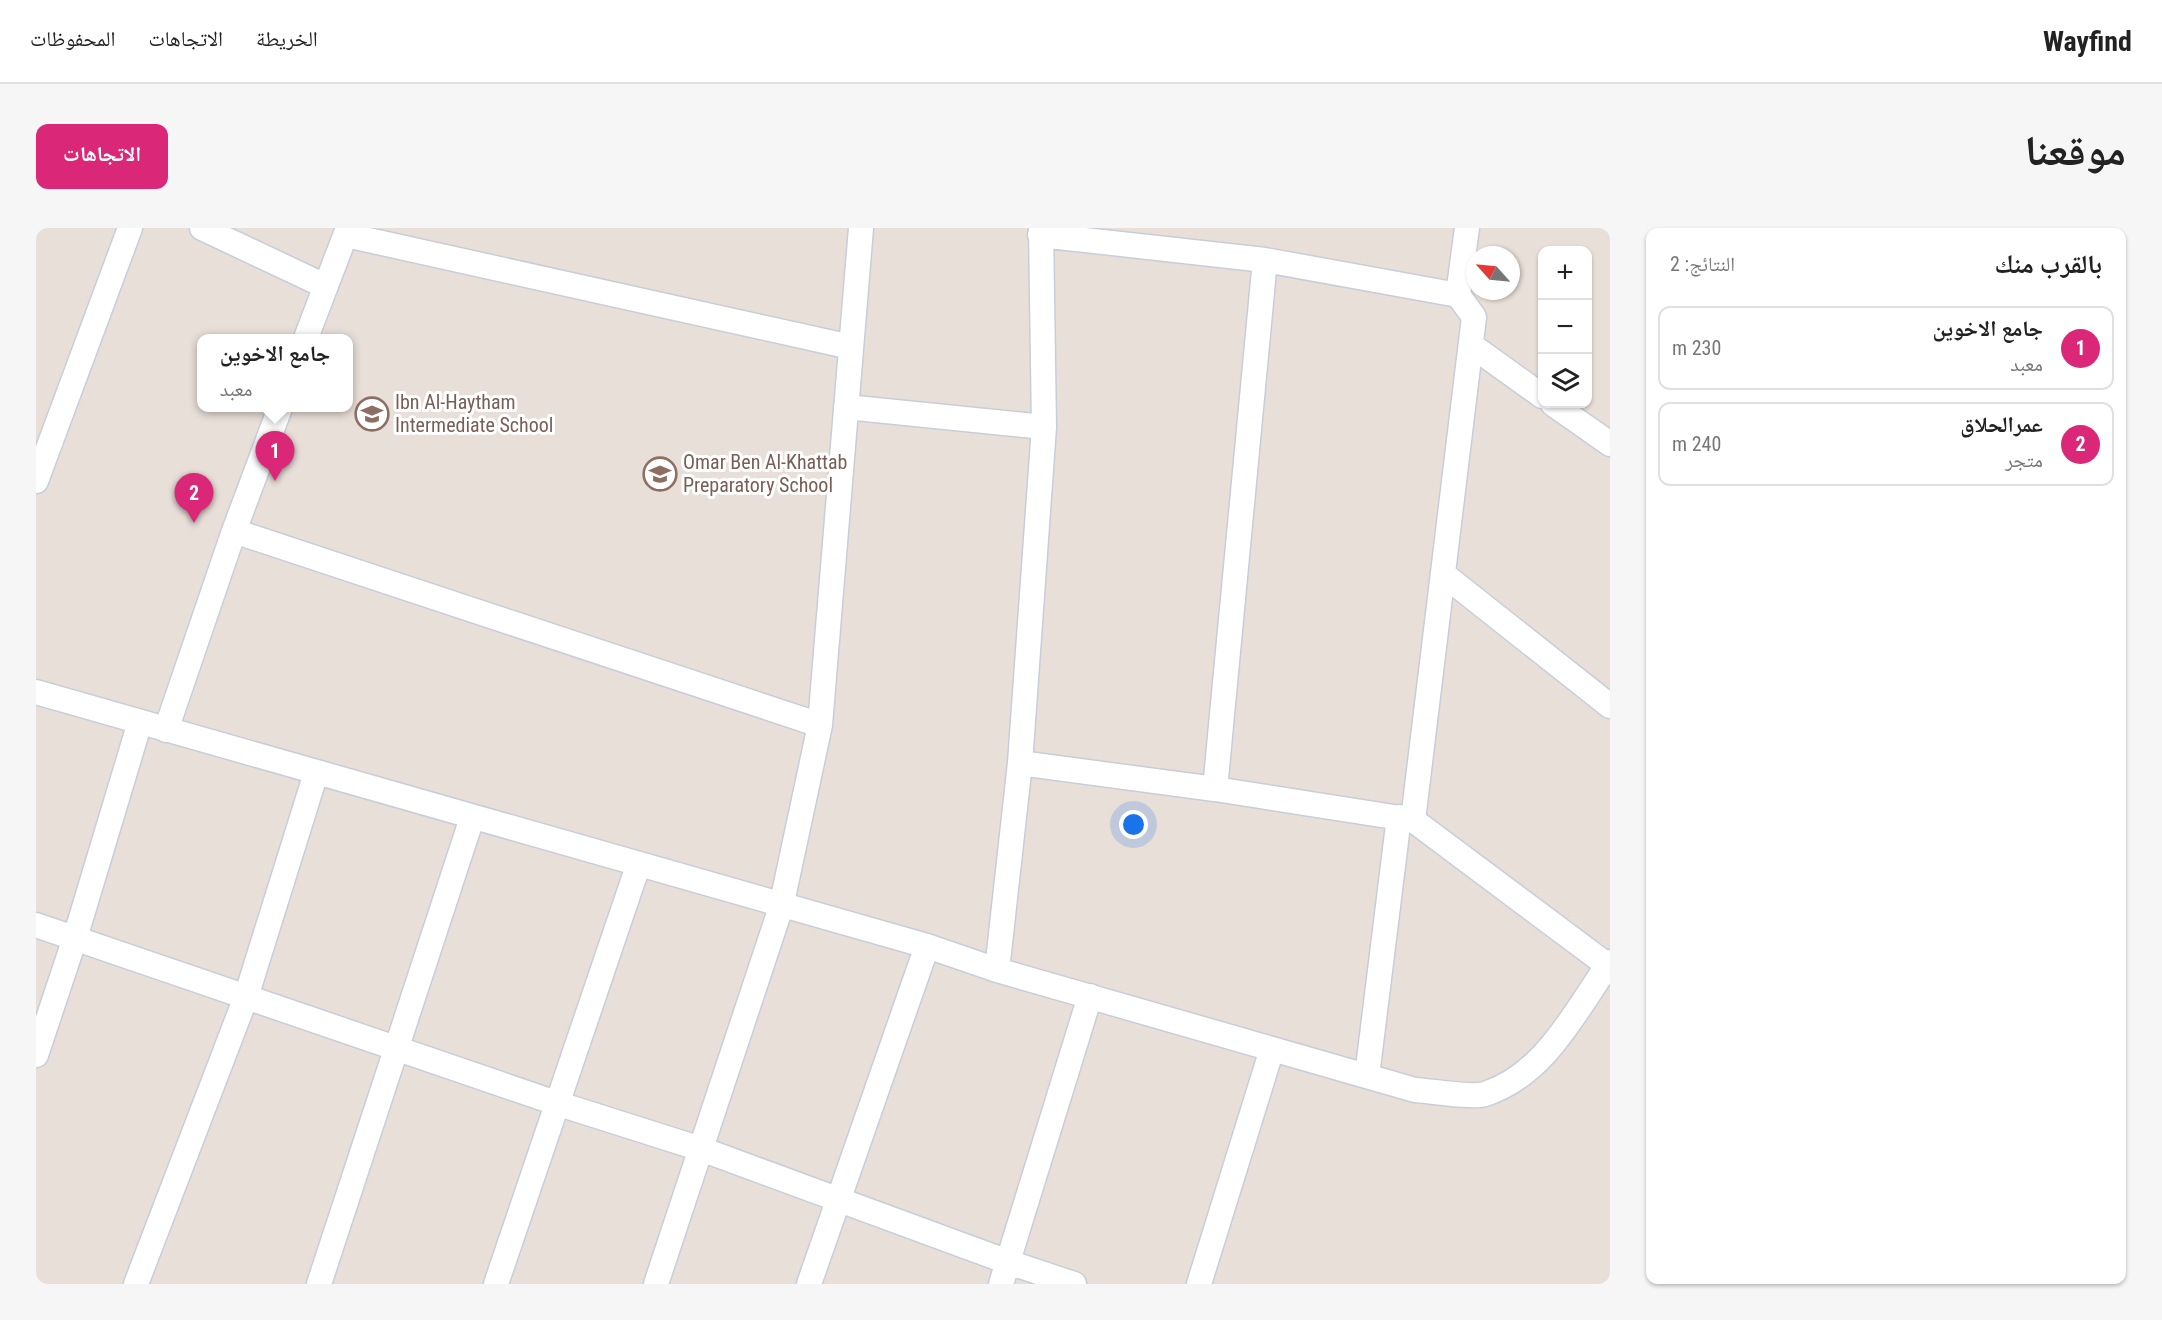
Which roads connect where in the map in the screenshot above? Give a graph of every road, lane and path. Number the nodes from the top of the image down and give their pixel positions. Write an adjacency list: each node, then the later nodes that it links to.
1 (130, 228): 19 (street)
2 (202, 228): 8 (street)
3 (861, 228): 12 (street)
4 (1467, 228): 9 (street)
5 (347, 231): 8 (street); 12 (street)
6 (1040, 232): 7 (street); 17 (street)
7 (1266, 260): 9 (street); 29 (street)
8 (325, 286): 10 (street)
9 (1458, 295): 11 (street)
10 (308, 334)
11 (1471, 345): 13 (street); 21 (street)
12 (851, 347): 14 (street)
13 (1538, 393)
14 (846, 407): 17 (street); 25 (street)
15 (1559, 408): 18 (street)
16 (279, 412): 20 (street)
17 (1044, 427): 27 (street)
18 (1610, 444)
19 (36, 481)
20 (234, 531): 25 (street); 26 (street)
21 (1443, 574): 23 (street); 31 (street)
22 (36, 692): 24 (street)
23 (1610, 706)
24 (140, 722): 26 (street); 35 (street)
25 (819, 725): 33 (street)
26 (166, 730): 28 (street)
27 (1020, 763): 29 (street); 38 (street)
28 (316, 773): 30 (street); 40 (street)
29 (1215, 789): 31 (street)
30 (472, 818): 32 (street); 41 (street)
31 (1406, 818): 37 (street); 44 (street)
32 (638, 866): 33 (street); 45 (street)
33 (781, 907): 36 (street); 46 (street)
34 (36, 925): 35 (street)
35 (75, 938): 40 (street); 43 (street)
36 (927, 946): 38 (street); 47 (street)
37 (1609, 964): 44 (street)
38 (997, 970): 39 (street)
39 (1090, 996): 42 (street); 48 (street)
40 (246, 997): 41 (street); 49 (street)
41 (396, 1047): 45 (street); 50 (street)
42 (1272, 1049): 44 (street); 55 (street)
43 (36, 1055)
44 (1367, 1076)
45 (556, 1103): 46 (street); 51 (street)
46 (701, 1149): 47 (street); 52 (street)
47 (839, 1198): 48 (street); 53 (street)
48 (1005, 1273): 54 (street)
49 (136, 1284)
50 (319, 1284)
51 (496, 1284)
52 (656, 1284)
53 (809, 1284)
54 (1074, 1284)
55 (1199, 1284)

